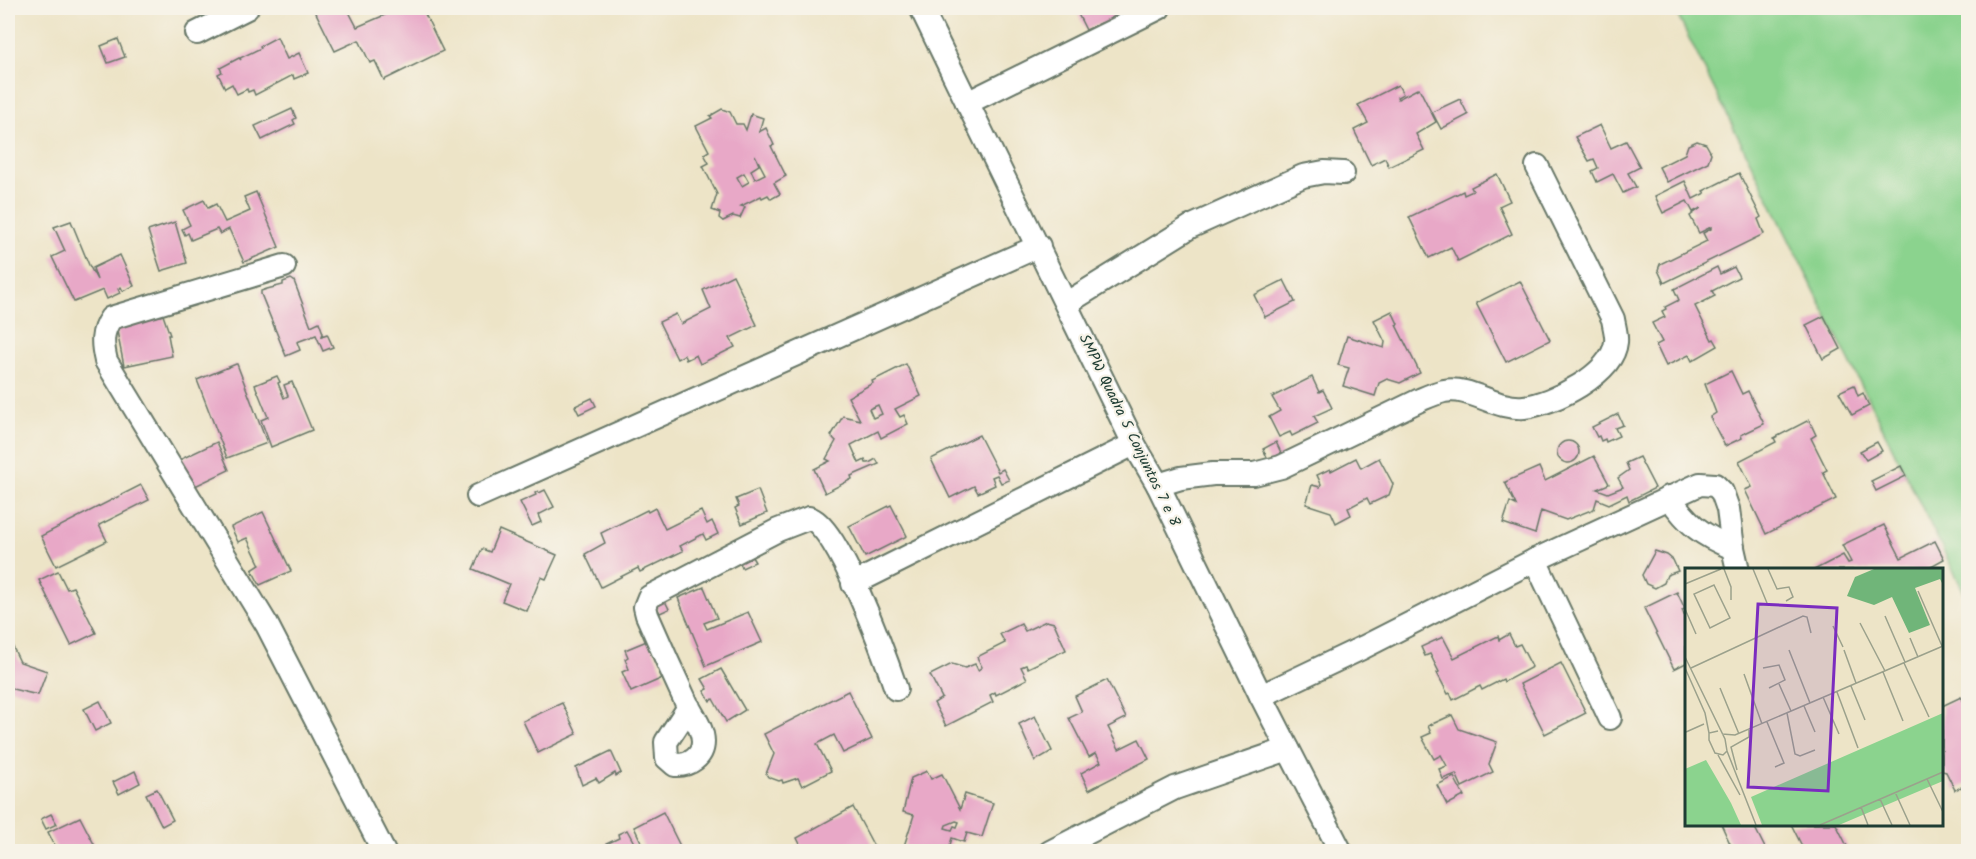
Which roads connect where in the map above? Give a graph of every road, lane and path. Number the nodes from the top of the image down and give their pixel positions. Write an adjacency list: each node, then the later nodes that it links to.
1 (247, 8): 4 (street)
2 (1159, 8): 5 (street)
3 (927, 12): 5 (street, SMPW Quadra 5 Conjuntos 7 e 8)
4 (197, 33)
5 (967, 103): 8 (street, SMPW Quadra 5 Conjuntos 7 e 8)
6 (1537, 166): 12 (street)
7 (1343, 173): 10 (street)
8 (1039, 246): 10 (street, SMPW Quadra 5 Conjuntos 7 e 8); 13 (street)
9 (284, 266): 23 (street)
10 (1067, 303): 11 (street, SMPW Quadra 5 Conjuntos 7 e 8)
11 (1134, 444): 12 (street, SMPW Quadra 5 Conjuntos 7 e 8); 17 (street)
12 (1158, 485): 19 (street, SMPW Quadra 5 Conjuntos 7 e 8)
13 (478, 496)
14 (1669, 496): 15 (street); 15 (street); 16 (street)
15 (1735, 559)
16 (1535, 560): 19 (street); 21 (street)
17 (853, 584): 18 (street); 20 (street)
18 (896, 689)
19 (1261, 696): 22 (street, SMPW Quadra 5 Conjuntos 7 e 8)
20 (689, 707)
21 (1610, 718)
22 (1288, 749): 24 (street); 25 (street, SMPW Quadra 5 Conjuntos 7 e 8)
23 (384, 852)
24 (1050, 852)
25 (1341, 852)

